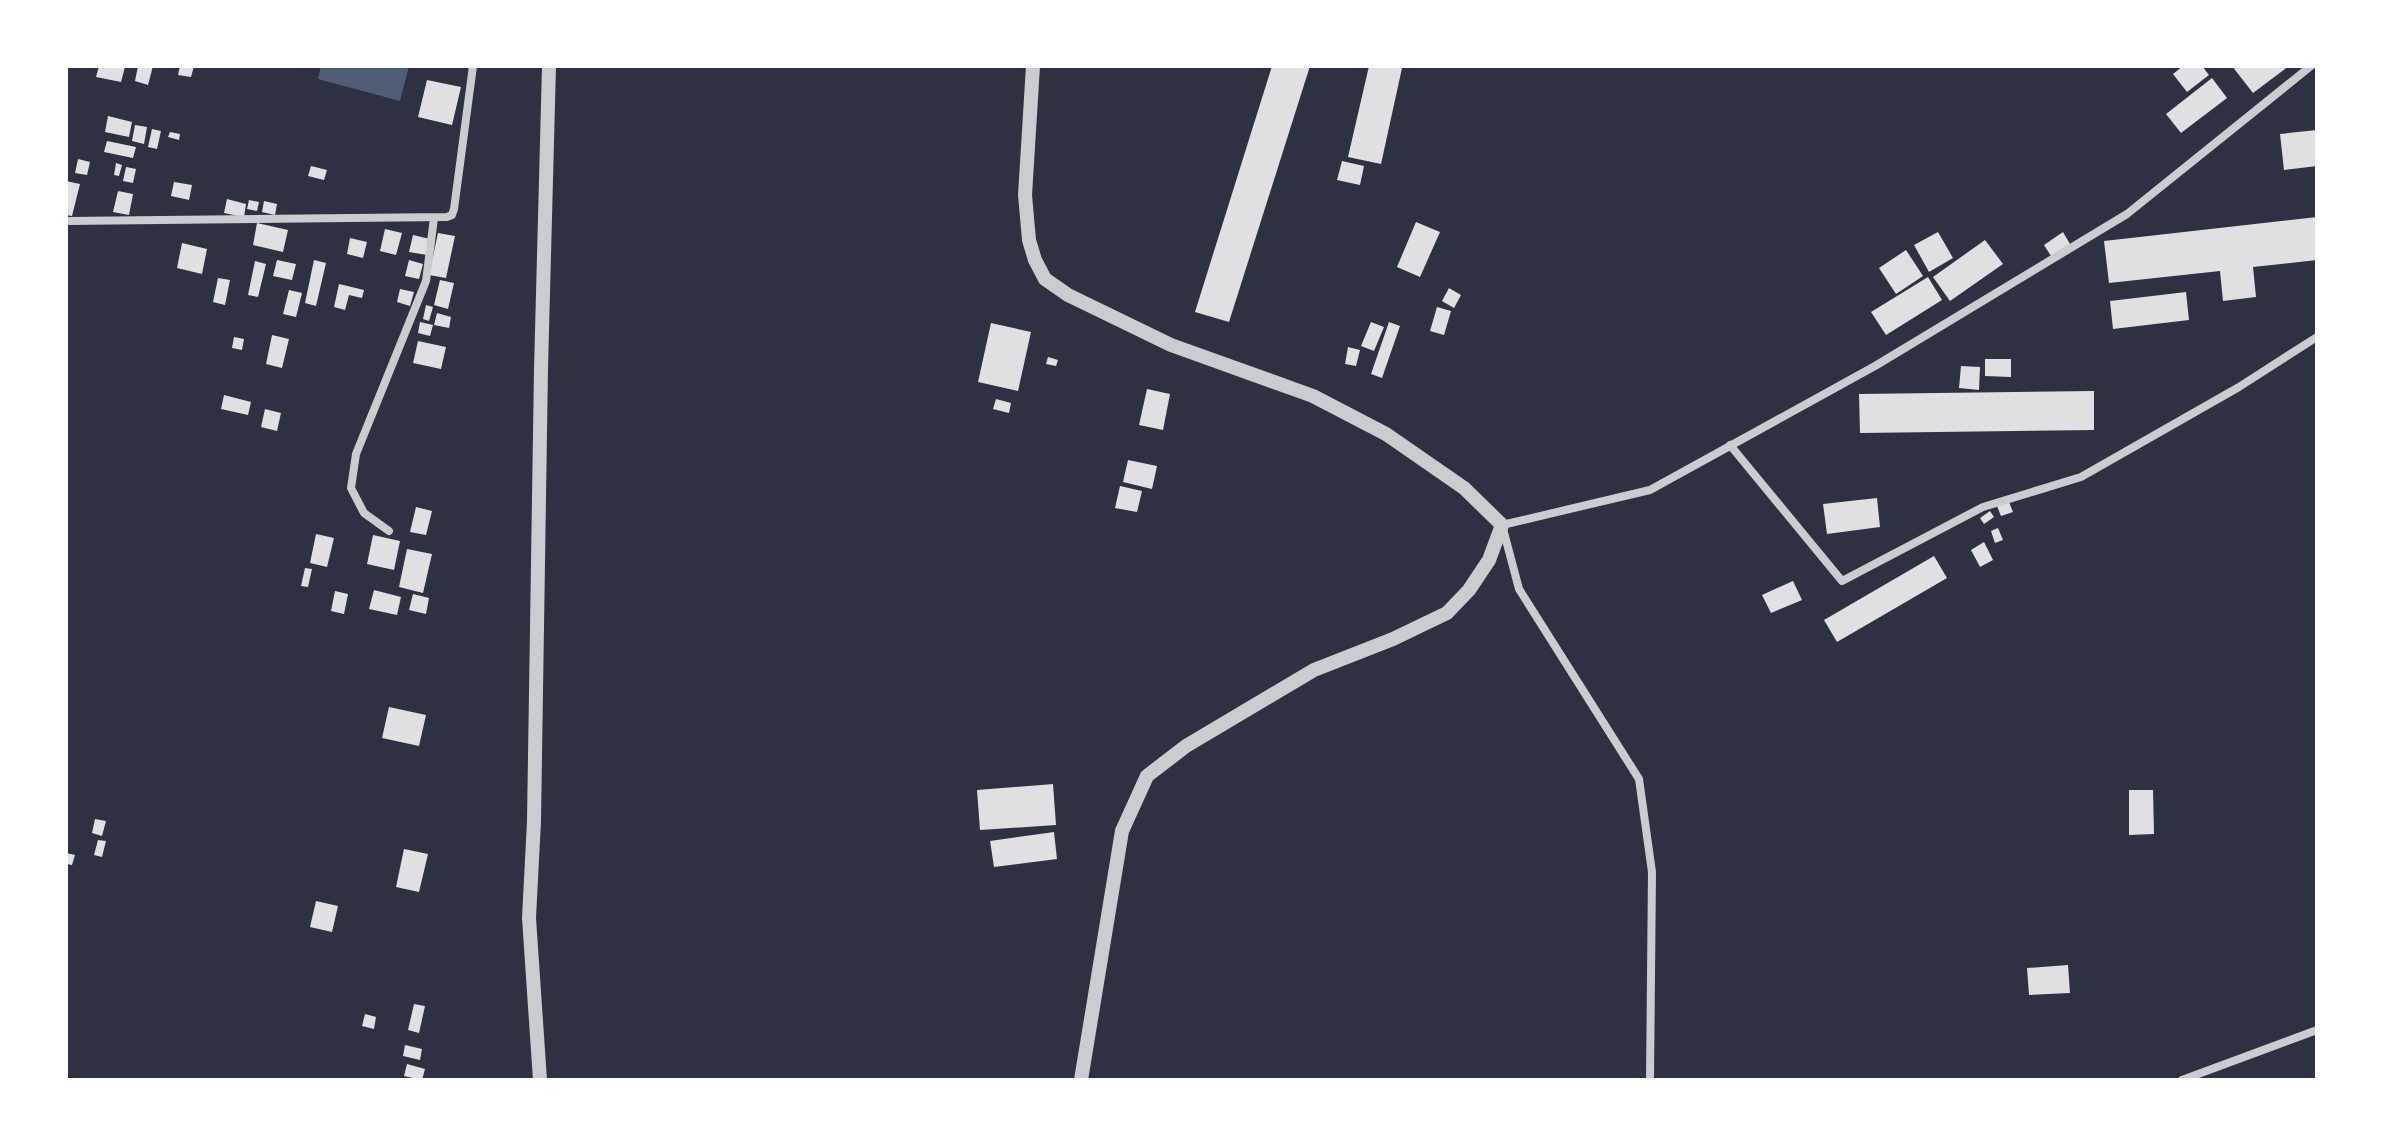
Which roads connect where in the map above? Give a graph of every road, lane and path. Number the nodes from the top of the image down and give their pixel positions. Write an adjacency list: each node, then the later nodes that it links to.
1 (473, 66): 5 (street)
2 (549, 66): 12 (street)
3 (1033, 66): 9 (street)
4 (2311, 66): 8 (street)
5 (434, 218): 6 (street); 10 (street)
6 (66, 221)
7 (2317, 337): 8 (street)
8 (1730, 445): 9 (street)
9 (1502, 525): 13 (street); 14 (street)
10 (389, 531)
11 (2317, 1030): 15 (street)
12 (540, 1080)
13 (1081, 1080)
14 (1650, 1080)
15 (2182, 1080)

